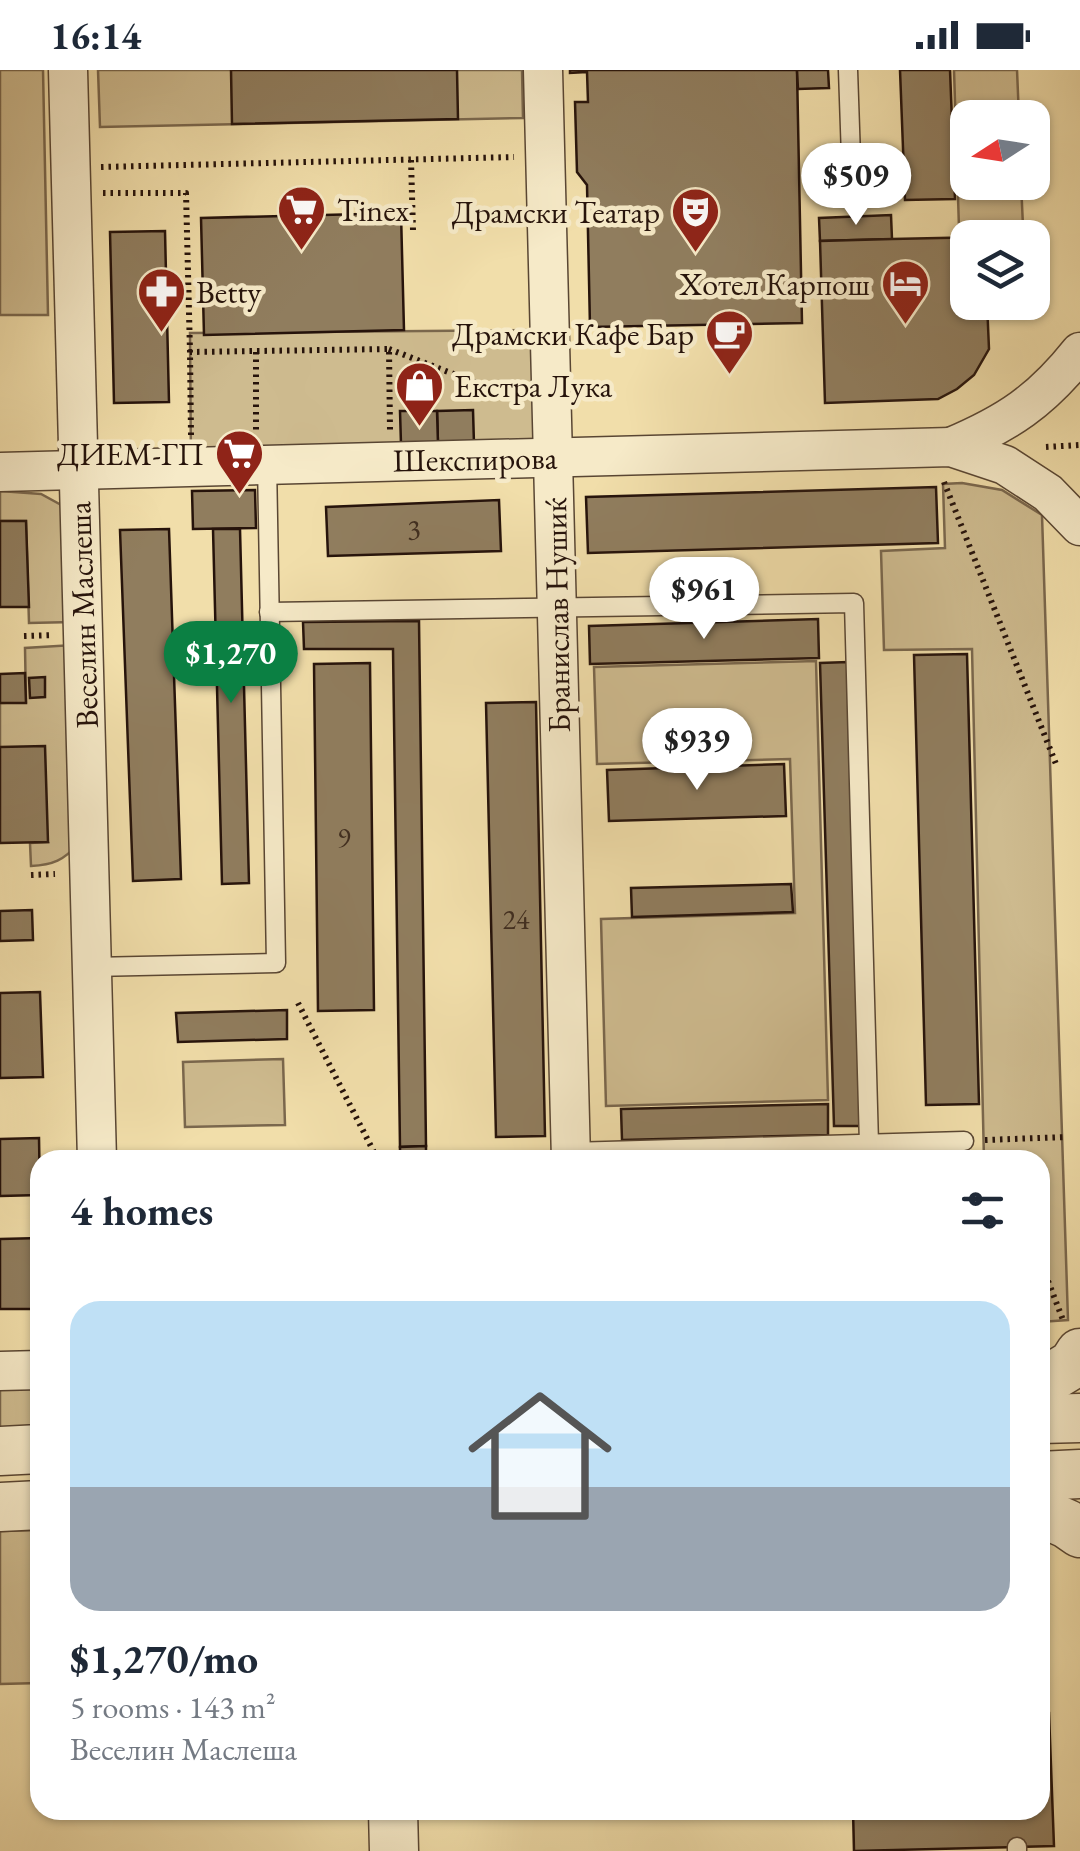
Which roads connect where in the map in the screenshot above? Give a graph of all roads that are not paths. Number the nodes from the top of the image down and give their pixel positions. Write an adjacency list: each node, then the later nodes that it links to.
1 (68, 70): 9 (street, Веселин Маслеша)
2 (543, 70): 7 (street, Бранислав Нушиќ)
3 (848, 70): 4 (lane)
4 (852, 186)
5 (1080, 352): 6 (street, Шекспирова)
6 (941, 447): 7 (street, Шекспирова); 11 (street, Шекспирова)
7 (553, 457): 8 (street, Шекспирова); 12 (street, Бранислав Нушиќ)
8 (262, 464): 9 (street, Шекспирова); 13 (lane)
9 (79, 470): 10 (street, Шекспирова); 14 (street, Веселин Маслеша)
10 (0, 472)
11 (1080, 526)
12 (557, 609): 13 (lane); 16 (lane); 18 (street, Бранислав Нушиќ)
13 (270, 612): 14 (lane)
14 (92, 968): 17 (street, Веселин Маслеша)
15 (964, 1141): 16 (lane)
16 (869, 1144): 19 (lane)
17 (97, 1150)
18 (570, 1150)
19 (720, 1150)
20 (1073, 1339): 23 (street)
21 (30, 1370): 22 (street)
22 (0, 1371)
23 (1050, 1378)
24 (1080, 1418): 25 (street)
25 (1050, 1419)
26 (0, 1450): 27 (street)
27 (30, 1450)
28 (1080, 1474): 29 (street)
29 (1050, 1476)
30 (0, 1506): 31 (street)
31 (30, 1506)
32 (1050, 1516): 33 (street)
33 (1080, 1533)
34 (394, 1820): 35 (street)
35 (394, 1851)

